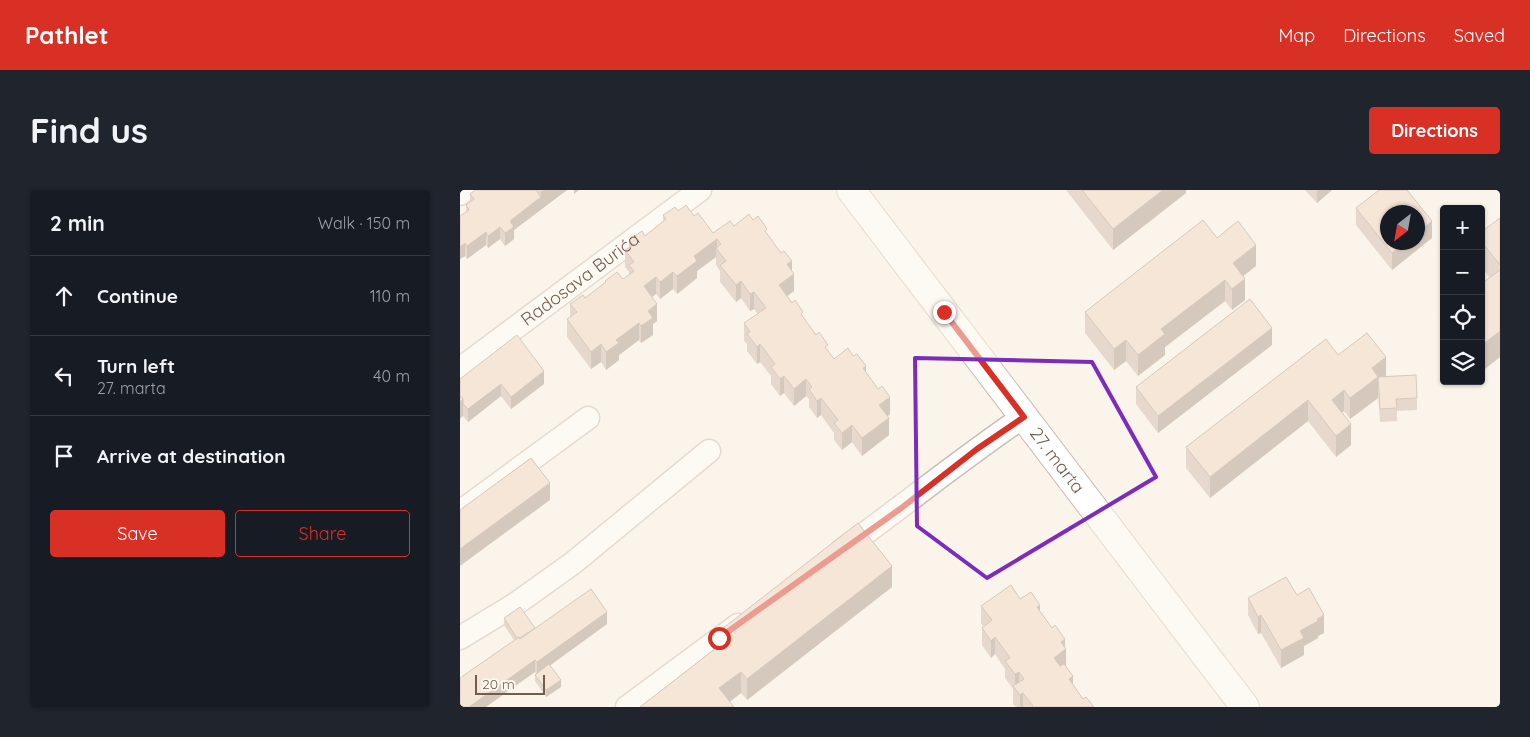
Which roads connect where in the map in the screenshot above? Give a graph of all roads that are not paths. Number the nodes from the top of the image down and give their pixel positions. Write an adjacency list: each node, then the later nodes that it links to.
1 (465, 190): 4 (street)
2 (700, 190): 5 (street, Radosava Burića)
3 (851, 190): 6 (street, 27. marta)
4 (460, 194)
5 (460, 369)
6 (1024, 417): 10 (street); 14 (street, 27. marta)
7 (588, 418): 9 (street)
8 (709, 451): 12 (street)
9 (460, 512)
10 (821, 564)
11 (750, 616): 13 (street)
12 (460, 638)
13 (627, 707)
14 (1245, 707)

